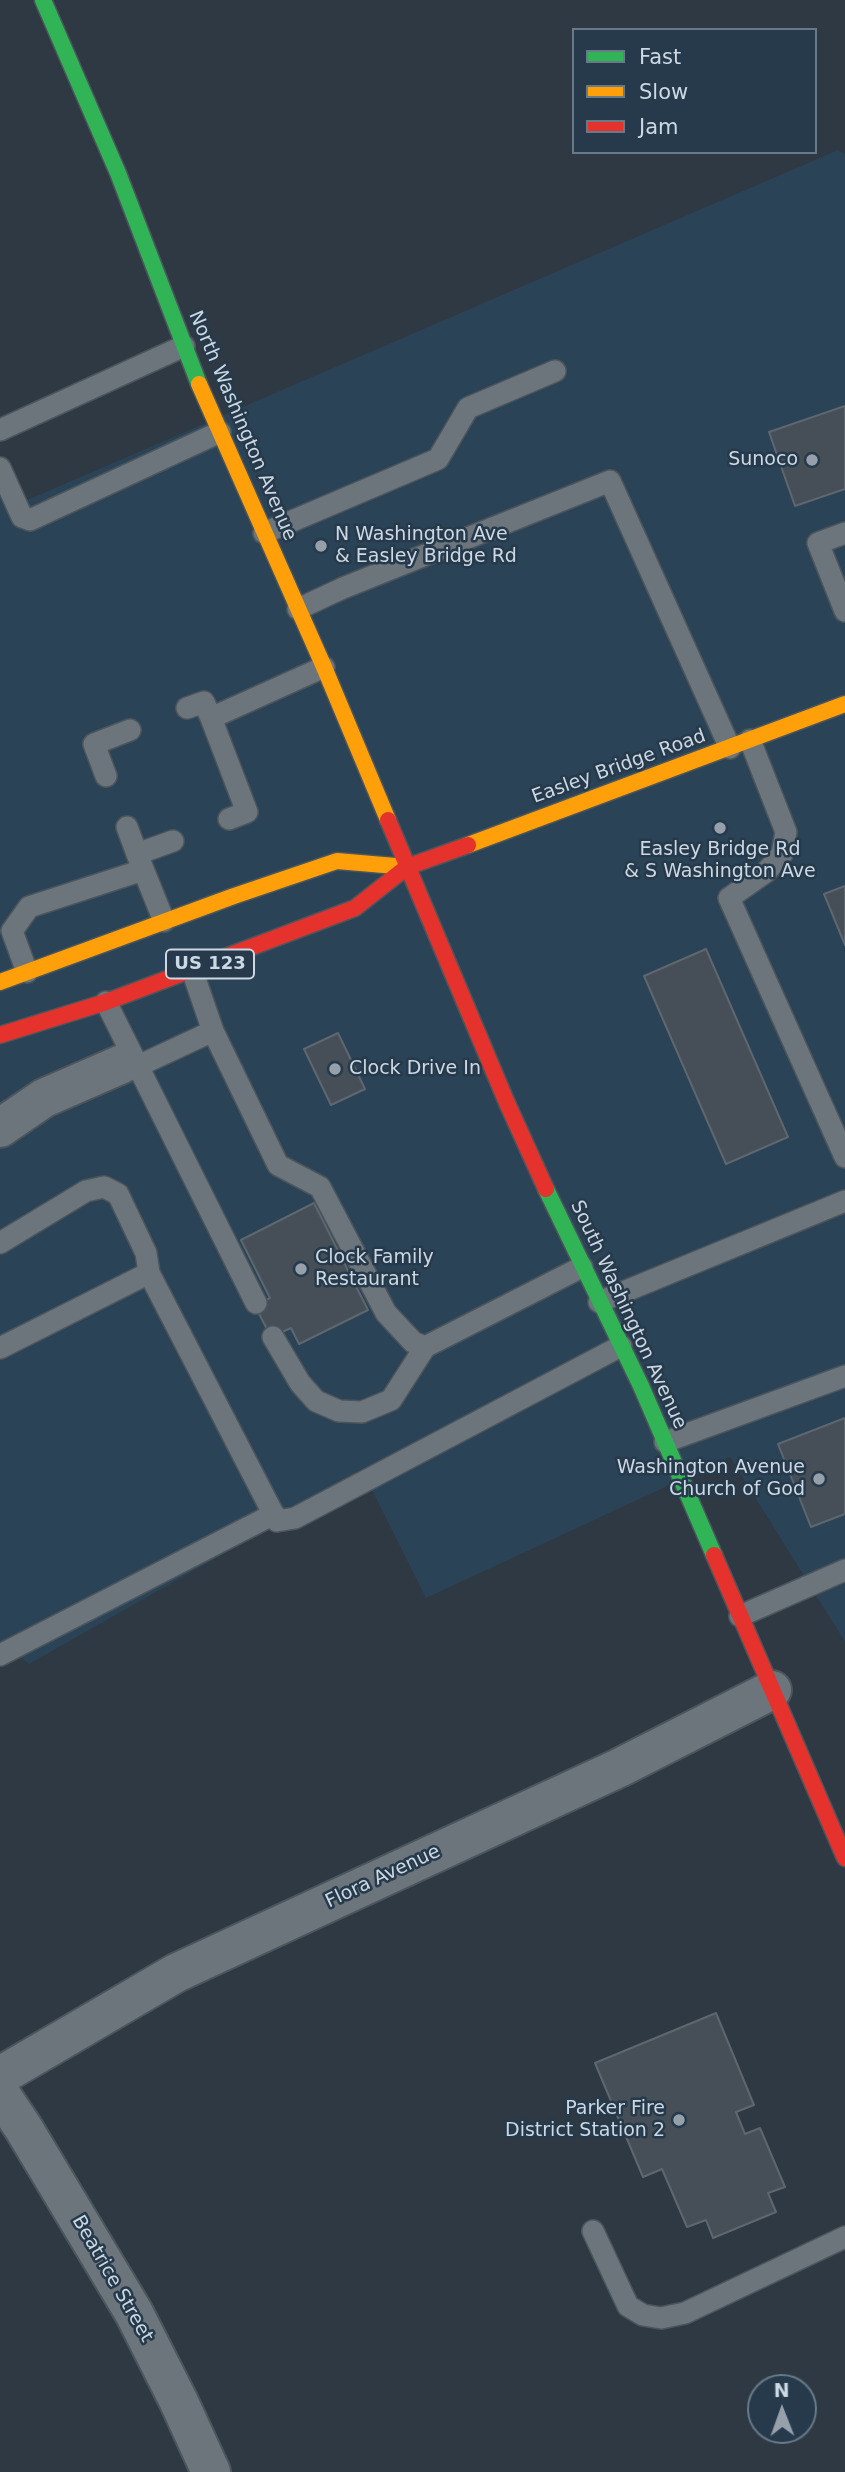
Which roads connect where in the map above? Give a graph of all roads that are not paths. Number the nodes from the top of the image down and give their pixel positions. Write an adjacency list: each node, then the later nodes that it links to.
1 (43, 0): 2 (main road, North Washington Avenue)
2 (184, 345): 4 (lane); 5 (main road, North Washington Avenue)
3 (555, 371): 7 (lane)
4 (0, 430)
5 (220, 432): 6 (lane); 7 (main road, North Washington Avenue)
6 (0, 468)
7 (264, 533): 10 (main road, North Washington Avenue)
8 (845, 533): 9 (lane)
9 (841, 588): 11 (lane)
10 (298, 609): 12 (main road, North Washington Avenue); 18 (lane)
11 (845, 611)
12 (324, 667): 15 (lane); 24 (main road, North Washington Avenue)
13 (845, 704): 17 (main road, Easley Bridge Road / US 123)
14 (187, 708): 15 (lane)
15 (211, 718): 20 (lane)
16 (130, 730): 19 (lane)
17 (750, 740): 18 (main road, Easley Bridge Road / US 123); 34 (lane)
18 (730, 748): 24 (main road, Easley Bridge Road / US 123)
19 (106, 776)
20 (229, 819)
21 (127, 827): 23 (lane)
22 (173, 841): 23 (lane)
23 (140, 862): 25 (lane); 27 (lane)
24 (407, 867): 25 (main road, Easley Bridge Road / US 123); 26 (main road, Easley Bridge Road / US 123); 37 (main road, South Washington Avenue)
25 (164, 921): 27 (main road, Easley Bridge Road / US 123)
26 (192, 971): 29 (main road, Easley Bridge Road / US 123); 30 (lane)
27 (27, 972): 28 (main road, Easley Bridge Road / US 123)
28 (0, 982)
29 (106, 1002): 31 (main road, Easley Bridge Road / US 123); 32 (lane)
30 (212, 1031): 32 (lane); 43 (lane)
31 (0, 1035)
32 (130, 1065): 33 (street); 40 (lane)
33 (0, 1128)
34 (845, 1157)
35 (845, 1201): 39 (lane)
36 (0, 1243): 38 (lane)
37 (582, 1267): 39 (main road, South Washington Avenue); 43 (lane)
38 (149, 1273): 44 (lane); 47 (lane)
39 (599, 1301): 42 (main road, South Washington Avenue)
40 (256, 1303)
41 (273, 1338): 43 (lane)
42 (621, 1346): 46 (main road, South Washington Avenue); 47 (lane)
43 (425, 1347)
44 (0, 1348)
45 (845, 1376): 46 (lane)
46 (665, 1442): 49 (main road, South Washington Avenue)
47 (274, 1514): 50 (lane)
48 (845, 1570): 49 (lane)
49 (740, 1616): 51 (main road, South Washington Avenue)
50 (0, 1655)
51 (772, 1690): 52 (main road, South Washington Avenue); 53 (street, Flora Avenue)
52 (845, 1858)
53 (0, 2076)
54 (0, 2093): 57 (street, Beatrice Street)
55 (593, 2231): 56 (lane)
56 (845, 2237)
57 (211, 2472)

